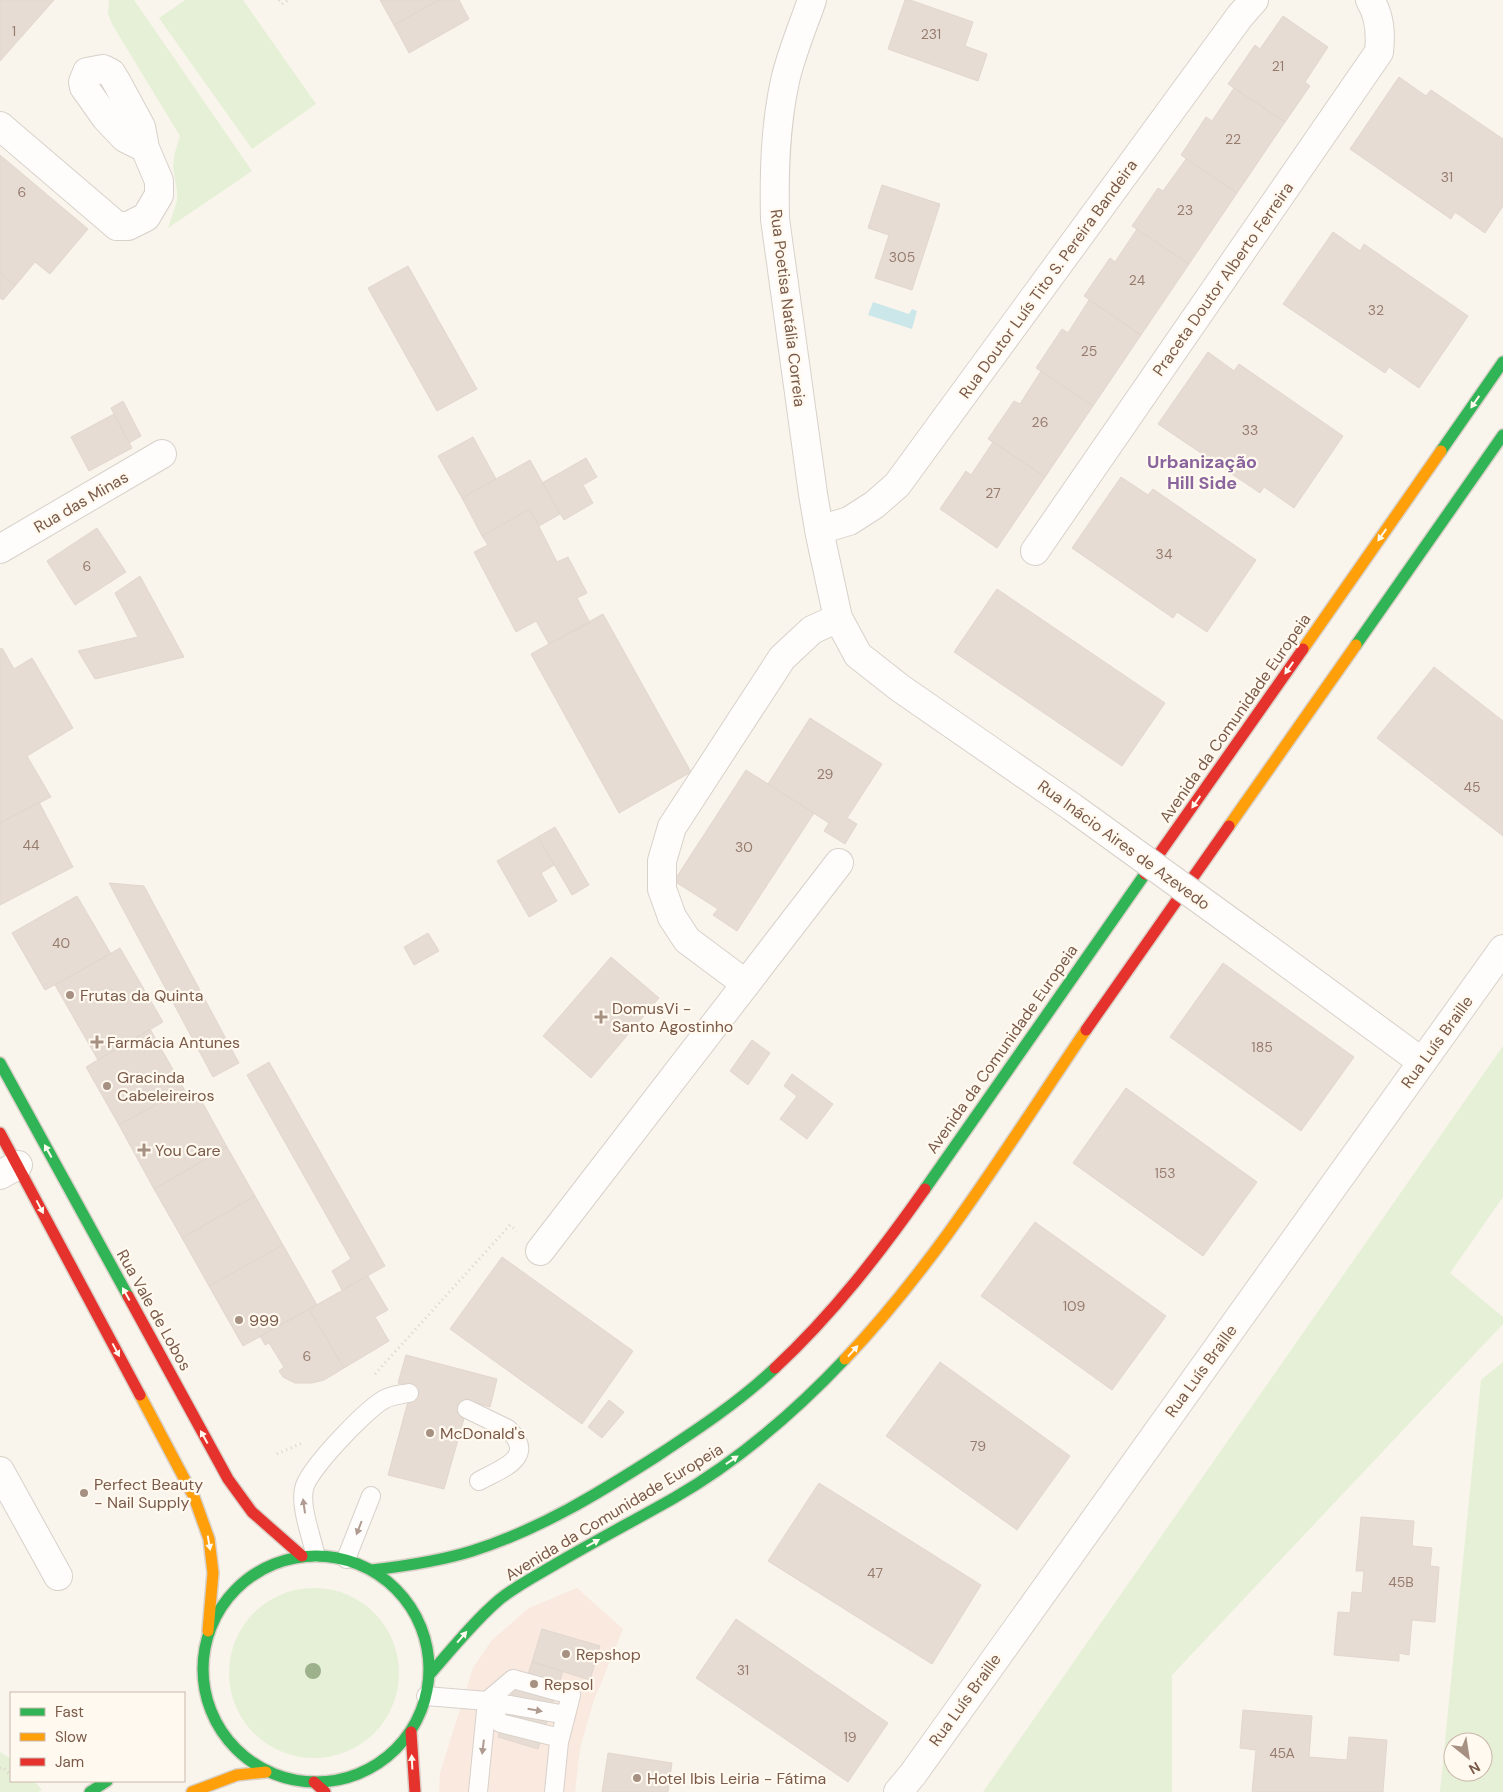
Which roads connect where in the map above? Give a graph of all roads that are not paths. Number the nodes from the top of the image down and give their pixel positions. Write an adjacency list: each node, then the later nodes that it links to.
1 (812, 0): 9 (street, Rua Poetisa Natália Correia)
2 (1254, 0): 9 (street, Rua Doutor Luís Tito S. Pereira Bandeira)
3 (1370, 0): 11 (street, Praceta Doutor Alberto Ferreira)
4 (0, 126): 5 (street)
5 (145, 148)
6 (1503, 362): 28 (main road, Avenida da Comunidade Europeia, one-way to 28)
7 (1503, 435): 32 (main road, Avenida da Comunidade Europeia, one-way to 7)
8 (162, 454): 10 (street, Rua das Minas)
9 (819, 530): 12 (street, Rua Poetisa Natália Correia)
10 (0, 549)
11 (1035, 551)
12 (838, 618): 15 (street); 16 (street, Rua Inácio Aires de Azevedo, bridge)
13 (839, 863): 15 (street)
14 (1503, 949): 16 (street, Rua Luís Braille)
15 (746, 984): 20 (street)
16 (1422, 1062): 49 (street, Rua Luís Braille)
17 (0, 1063): 26 (main road, Rua Vale de Lobos, one-way to 17)
18 (0, 1133): 19 (main road)
19 (9, 1170): 30 (main road, one-way to 30)
20 (540, 1251)
21 (408, 1393): 26 (lane, one-way to 21)
22 (467, 1409): 24 (lane)
23 (0, 1471): 29 (street)
24 (479, 1481)
25 (371, 1496): 27 (lane, one-way to 27)
26 (308, 1554): 27 (main road); 30 (main road)
27 (346, 1559): 28 (main road)
28 (372, 1570): 32 (main road)
29 (58, 1576)
30 (208, 1631): 31 (main road)
31 (202, 1664): 33 (main road); 39 (main road)
32 (430, 1674): 34 (main road)
33 (192, 1679)
34 (426, 1696): 35 (lane); 37 (main road)
35 (487, 1702): 36 (lane, one-way to 36); 36 (lane); 38 (lane); 47 (lane, one-way to 47)
36 (566, 1715): 38 (lane)
37 (411, 1732): 41 (main road); 46 (main road, one-way to 37)
38 (560, 1738): 48 (lane)
39 (266, 1772): 41 (main road); 42 (main road)
40 (105, 1782): 43 (main road)
41 (314, 1782): 45 (main road)
42 (211, 1787): 44 (main road)
43 (90, 1792)
44 (192, 1792)
45 (325, 1792)
46 (415, 1792)
47 (478, 1792)
48 (554, 1792)
49 (898, 1792)

